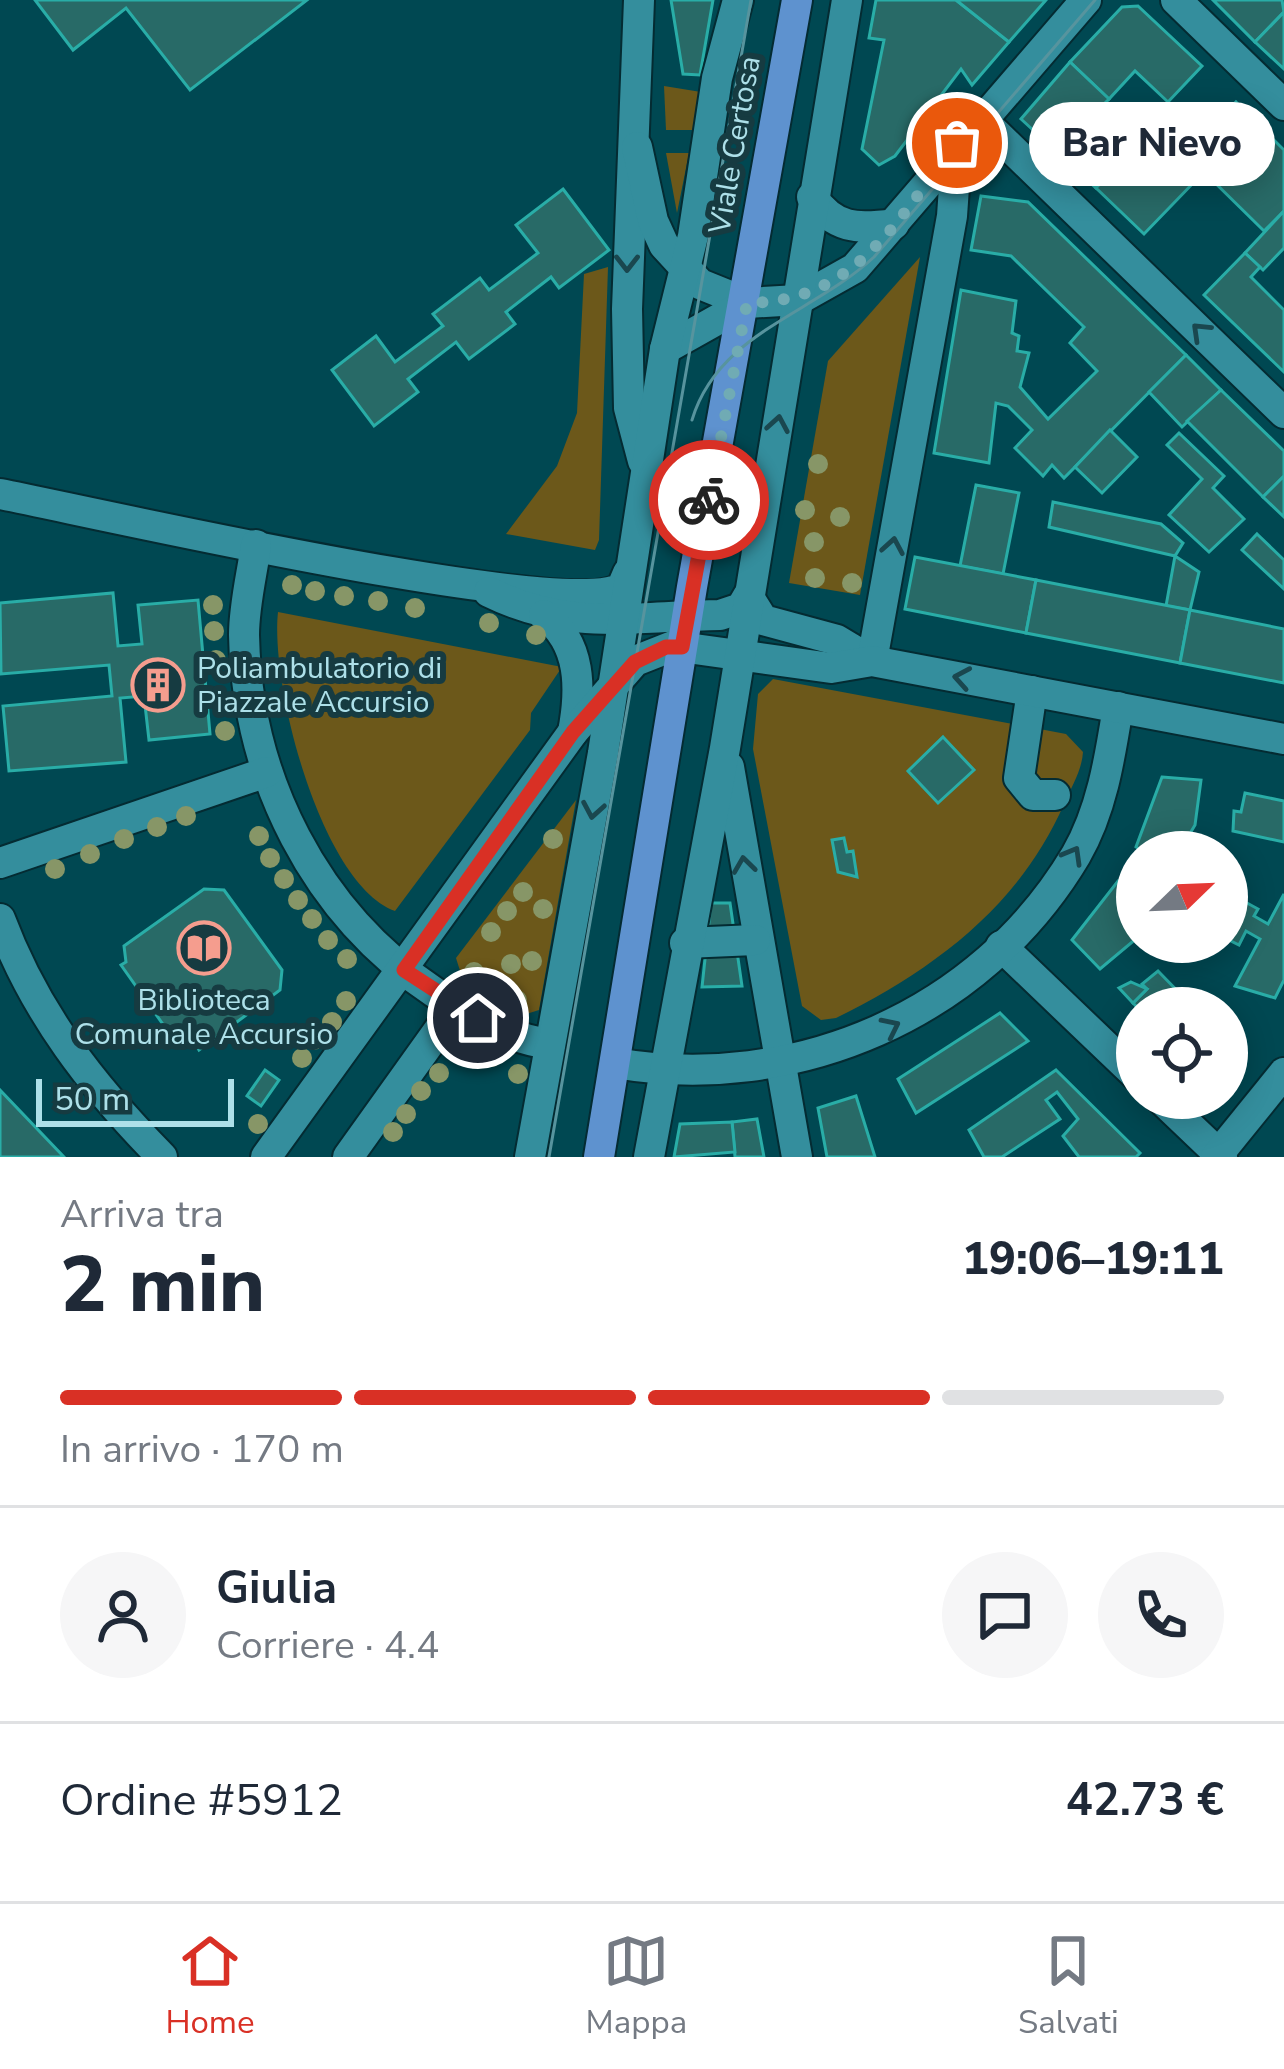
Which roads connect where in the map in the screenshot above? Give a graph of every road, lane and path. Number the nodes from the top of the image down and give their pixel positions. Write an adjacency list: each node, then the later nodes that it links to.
1 (639, 0): 10 (street)
2 (738, 0): 13 (street, Viale Certosa)
3 (797, 0): 15 (main road, Viale Certosa)
4 (848, 0): 11 (street)
5 (1086, 0): 8 (street)
6 (1177, 0): 7 (street)
7 (1284, 105)
8 (980, 118): 9 (street); 17 (street, one-way to 8)
9 (957, 143): 12 (street); 29 (street, one-way to 9)
10 (637, 147): 13 (street); 18 (street, one-way to 18)
11 (812, 196): 12 (street); 14 (street)
12 (894, 224): 14 (street)
13 (684, 268): 15 (street); 16 (street, Viale Certosa)
14 (798, 300): 15 (street); 23 (street, one-way to 14)
15 (747, 303): 16 (street); 24 (main road, Viale Certosa)
16 (665, 349): 18 (street, Viale Certosa)
17 (1284, 413)
18 (645, 467): 21 (street, Viale Certosa)
19 (0, 494): 20 (street)
20 (256, 544): 22 (street); 36 (street)
21 (628, 573): 22 (street); 26 (street, Viale Certosa)
22 (485, 591): 25 (street)
23 (748, 596): 24 (street); 28 (street); 29 (street)
24 (688, 614): 26 (street); 27 (main road, Viale Certosa)
25 (544, 616): 26 (street); 33 (street)
26 (620, 620): 31 (street, Viale Certosa)
27 (682, 647): 28 (street); 31 (street); 47 (main road, Viale Certosa)
28 (739, 654): 29 (street); 35 (street)
29 (872, 661): 30 (street, one-way to 29)
30 (1032, 691): 32 (street); 37 (street)
31 (609, 694): 33 (street); 45 (street, Viale Certosa, one-way to 45)
32 (1118, 707): 34 (street); 42 (street, one-way to 32)
33 (573, 732): 43 (street)
34 (1284, 739)
35 (725, 748): 40 (street, one-way to 35); 41 (street)
36 (267, 772): 38 (street); 43 (street)
37 (1055, 795)
38 (0, 863)
39 (0, 920): 53 (street)
40 (755, 940): 41 (street); 48 (street)
41 (686, 944): 49 (street)
42 (1001, 946): 46 (street); 48 (street, one-way to 42)
43 (404, 970): 44 (street); 54 (street)
44 (456, 1006): 45 (street); 55 (street)
45 (550, 1044): 56 (street)
46 (1116, 1056)
47 (615, 1063): 49 (street); 57 (main road)
48 (780, 1063): 49 (street); 59 (street)
49 (664, 1071): 58 (street)
50 (1284, 1073): 52 (street)
51 (1181, 1119): 52 (street)
52 (1219, 1156)
53 (162, 1157)
54 (266, 1157)
55 (348, 1157)
56 (530, 1157)
57 (599, 1157)
58 (650, 1157)
59 (797, 1157)

